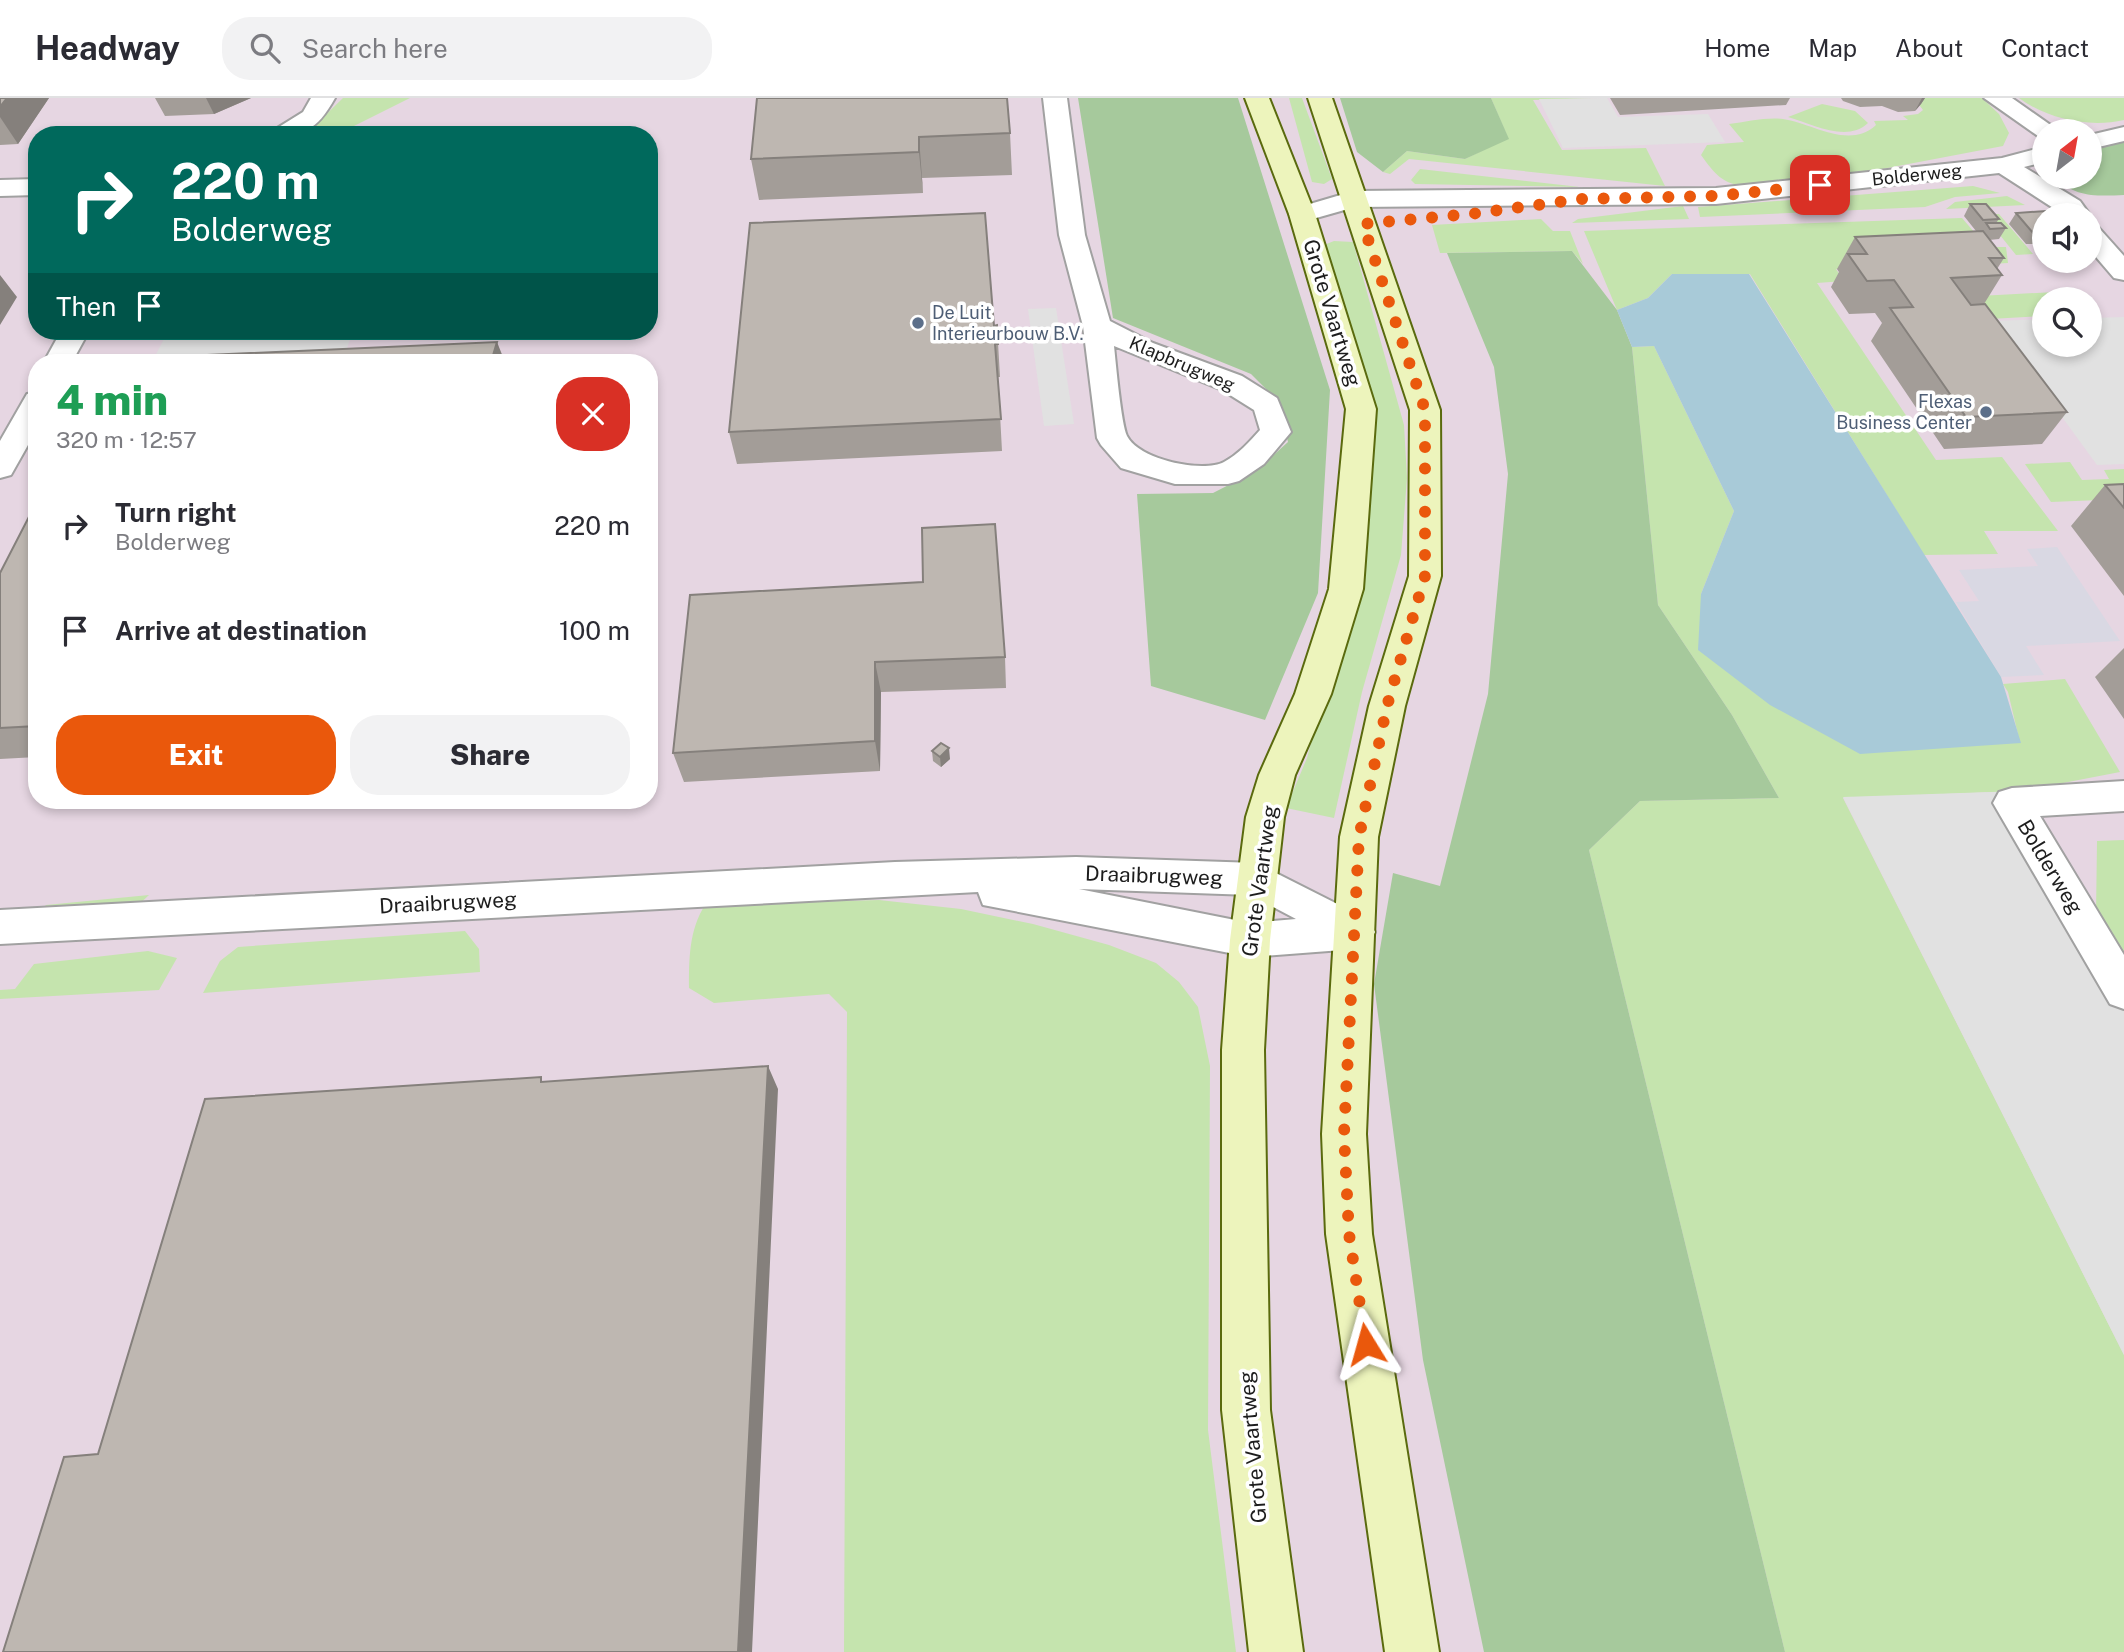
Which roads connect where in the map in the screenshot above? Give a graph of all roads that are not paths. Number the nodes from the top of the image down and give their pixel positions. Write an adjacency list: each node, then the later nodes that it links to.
1 (323, 98): 7 (street)
2 (1055, 98): 19 (street, Klapbrugweg)
3 (1257, 98): 16 (main road, Grote Vaartweg)
4 (1320, 98): 15 (main road)
5 (1996, 98): 6 (street)
6 (2032, 122)
7 (295, 126)
8 (2124, 134): 9 (street)
9 (2102, 139)
10 (2032, 157): 11 (street, Bolderweg)
11 (2003, 165): 14 (street); 15 (street, Bolderweg)
12 (28, 187): 13 (street)
13 (0, 188)
14 (2065, 203)
15 (1358, 211): 16 (street, Bolderweg); 26 (main road)
16 (1302, 214): 24 (main road, Grote Vaartweg)
17 (2102, 247): 18 (street)
18 (2124, 272)
19 (1097, 326): 19 (street, Klapbrugweg)
20 (28, 417): 21 (street)
21 (0, 468)
22 (2124, 796): 28 (street, Bolderweg)
23 (895, 878): 24 (street, Draaibrugweg); 25 (street, Draaibrugweg); 27 (street, Draaibrugweg)
24 (1256, 879): 26 (street, Draaibrugweg); 27 (main road, Grote Vaartweg)
25 (0, 927)
26 (1354, 932): 27 (street, Draaibrugweg); 30 (main road)
27 (1250, 940): 29 (main road, Grote Vaartweg)
28 (2124, 991)
29 (1276, 1652)
30 (1412, 1652)

